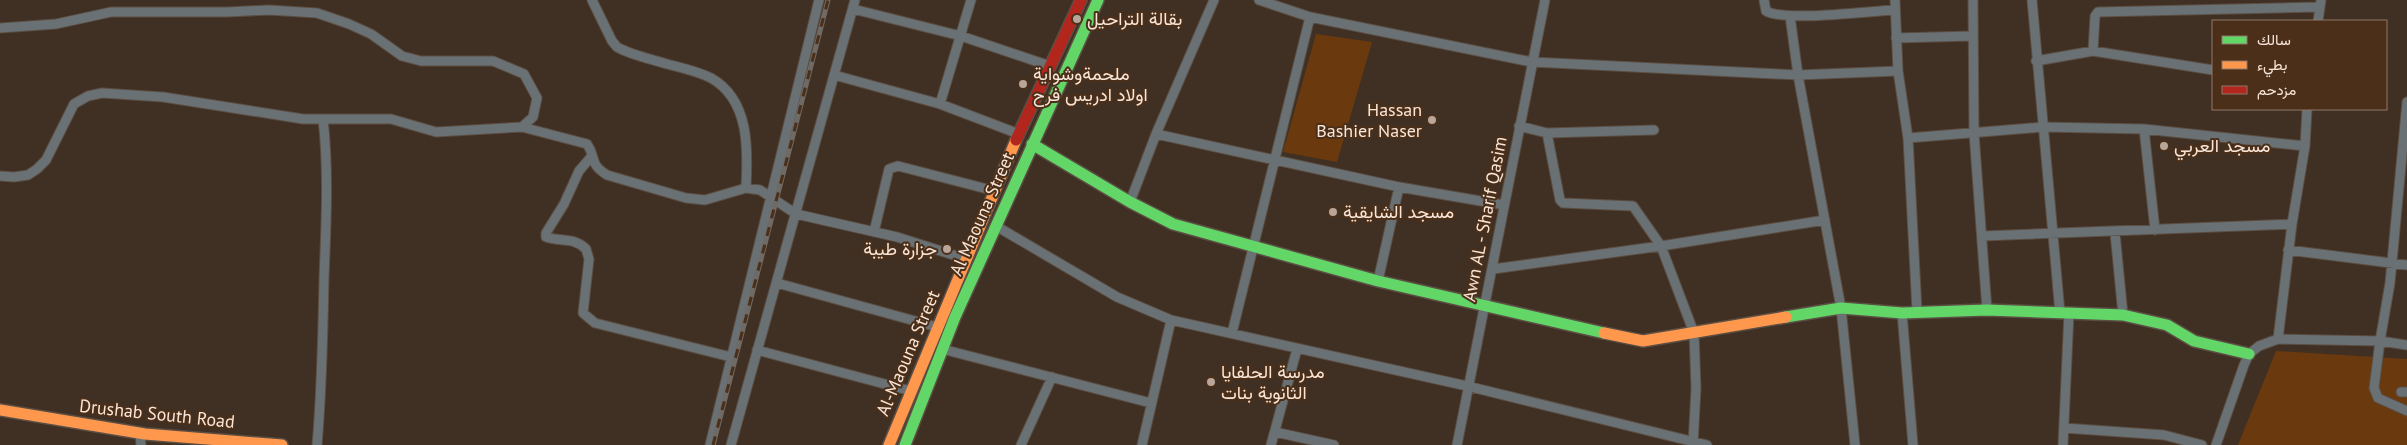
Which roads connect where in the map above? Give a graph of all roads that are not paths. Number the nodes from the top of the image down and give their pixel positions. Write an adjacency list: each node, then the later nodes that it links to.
1 (592, 0): 50 (street)
2 (819, 0): 52 (street)
3 (971, 0): 19 (street)
4 (1081, 0): 25 (main road, Al-Maouna Street)
5 (1098, 0): 44 (main road, Al Maouna Street)
6 (1214, 0): 42 (street)
7 (1260, 0): 16 (street)
8 (1545, 0): 24 (street, Awn AL - Sharif Qasim)
9 (1764, 0): 15 (street)
10 (1973, 0): 20 (street)
11 (2032, 0): 23 (street)
12 (2321, 4): 17 (street); 22 (street)
13 (854, 5): 19 (street); 28 (street)
14 (1895, 5): 15 (street); 21 (street)
15 (1790, 16): 29 (street)
16 (1310, 18): 24 (street); 47 (street)
17 (2318, 20)
18 (0, 28): 35 (street)
19 (961, 36): 25 (street); 31 (street)
20 (1972, 36): 21 (street); 40 (street)
21 (1896, 38): 27 (street)
22 (2093, 51): 23 (street); 26 (street)
23 (2036, 60): 36 (street)
24 (1532, 62): 29 (street); 34 (street, Awn AL - Sharif Qasim)
25 (1050, 66): 41 (main road, Al-Maouna Street)
26 (2212, 70)
27 (1898, 71): 29 (street); 43 (street)
28 (834, 75): 31 (street); 55 (street)
29 (1798, 75): 56 (street)
30 (2407, 102): 68 (street)
31 (940, 104): 41 (street)
32 (2307, 110): 45 (street)
33 (323, 119): 35 (street); 48 (street); 103 (street)
34 (1519, 126): 39 (street); 54 (street, Awn AL - Sharif Qasim)
35 (522, 127): 46 (street)
36 (2043, 127): 37 (street); 40 (street); 62 (street)
37 (2144, 129): 45 (street); 59 (street)
38 (1654, 130): 39 (street)
39 (1547, 133): 64 (street)
40 (1974, 133): 43 (street); 63 (street)
41 (1019, 134): 51 (main road, Al-Maouna Street)
42 (1156, 134): 47 (street); 53 (street)
43 (1908, 138): 76 (street)
44 (1032, 144): 53 (main road); 58 (main road, Al Maouna Street)
45 (2305, 146): 57 (street)
46 (591, 157): 50 (street); 91 (street)
47 (1275, 160): 49 (street); 65 (street)
48 (0, 176)
49 (1399, 187): 54 (street); 71 (street)
50 (746, 188): 52 (street)
51 (995, 191): 60 (street); 67 (main road, Al-Maouna Street)
52 (771, 198): 55 (street); 91 (street)
53 (1130, 202): 65 (main road)
54 (1504, 205): 70 (street, Awn AL - Sharif Qasim)
55 (796, 214): 60 (street); 72 (street)
56 (1825, 220): 64 (street); 74 (street)
57 (2292, 224): 59 (street); 66 (street)
58 (996, 226): 80 (street); 87 (main road, Al Maouna Street)
59 (2154, 230): 61 (street)
60 (874, 232): 67 (street)
61 (2116, 233): 62 (street); 79 (street)
62 (2055, 234): 63 (street); 78 (street)
63 (1983, 236): 75 (street)
64 (1661, 246): 70 (street); 82 (street)
65 (1254, 247): 71 (main road); 83 (street)
66 (2288, 250): 68 (street); 84 (street)
67 (966, 260): 81 (main road, Al-Maouna Street)
68 (2391, 263): 69 (street); 85 (street)
69 (2407, 265)
70 (1493, 269): 73 (street, Awn AL - Sharif Qasim)
71 (1378, 281): 73 (main road)
72 (777, 283): 81 (street); 89 (street)
73 (1486, 305): 82 (main road); 93 (street, Awn AL - Sharif Qasim)
74 (1841, 308): 77 (main road); 82 (main road); 114 (street)
75 (1987, 310): 76 (main road); 78 (main road)
76 (1917, 311): 77 (main road)
77 (1902, 313): 115 (street)
78 (2064, 313): 79 (main road); 98 (street)
79 (2123, 315): 90 (main road)
80 (1171, 320): 83 (street); 95 (street)
81 (937, 328): 94 (main road, Al-Maouna Street)
82 (1694, 332): 101 (street)
83 (1232, 333): 88 (street)
84 (2278, 339): 85 (street); 90 (street)
85 (2380, 341): 86 (street); 97 (street)
86 (2407, 345)
87 (942, 349): 92 (street); 107 (main road, Al Maouna Street)
88 (1296, 349): 93 (street); 99 (street)
89 (757, 350): 94 (street); 105 (street)
90 (2249, 354): 118 (street)
91 (731, 357): 104 (street)
92 (1052, 377): 95 (street); 108 (street)
93 (1467, 386): 101 (street); 112 (street, Awn AL - Sharif Qasim)
94 (911, 391): 106 (main road, Al-Maouna Street)
95 (1151, 403): 109 (street)
96 (0, 410): 100 (main road, Drushab South Road)
97 (2407, 411)
98 (2064, 428): 116 (street); 117 (street)
99 (1275, 432): 110 (street); 111 (street)
100 (141, 439): 102 (main road, Drushab South Road)
101 (1693, 443): 113 (street)
102 (282, 445)
103 (317, 445)
104 (710, 445)
105 (731, 445)
106 (889, 445)
107 (905, 445)
108 (1023, 445)
109 (1142, 445)
110 (1271, 445)
111 (1334, 445)
112 (1457, 445)
113 (1707, 445)
114 (1855, 445)
115 (1914, 445)
116 (2063, 445)
117 (2202, 445)
118 (2216, 445)

